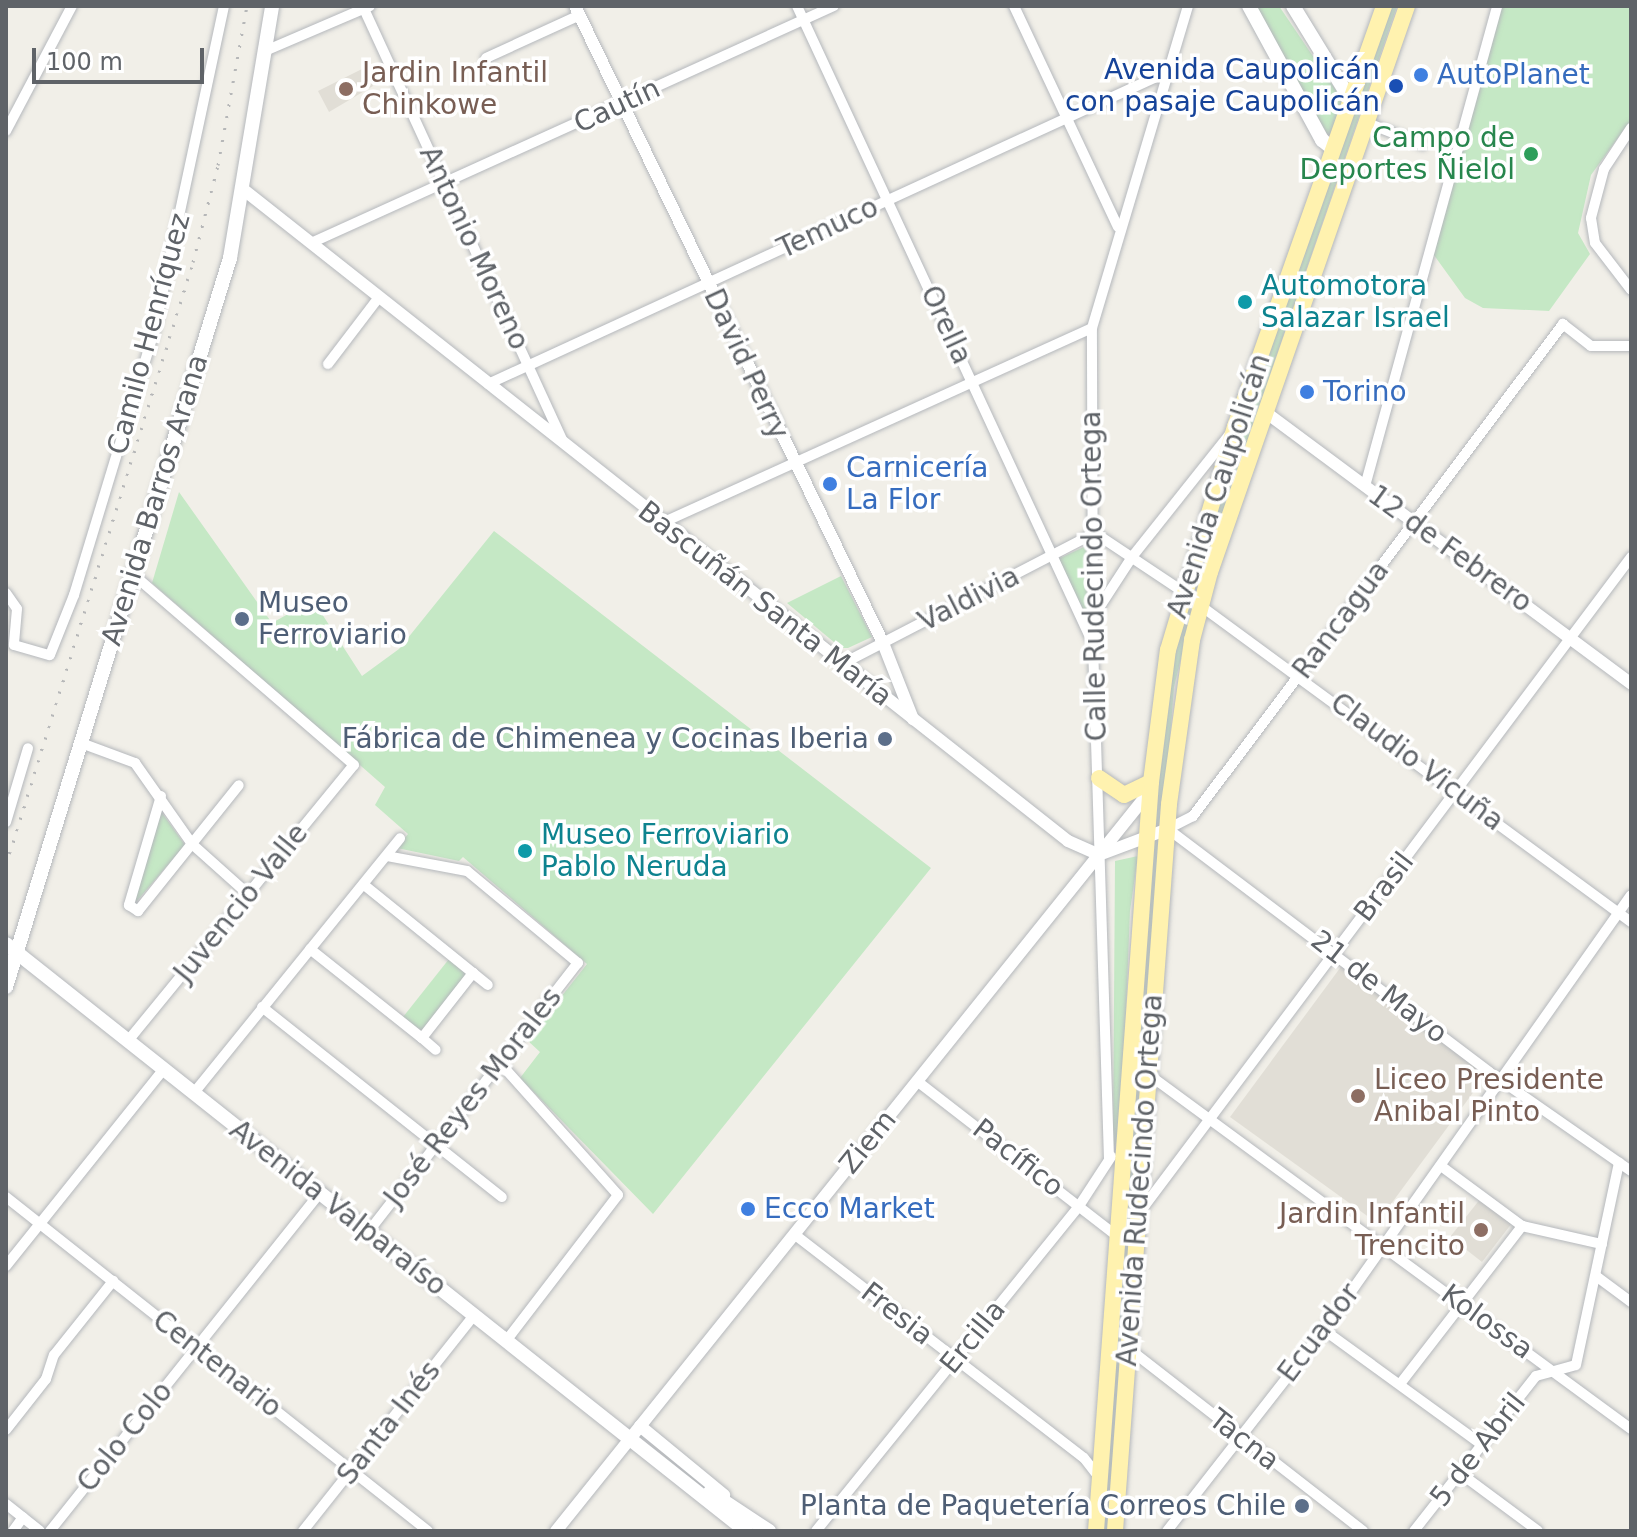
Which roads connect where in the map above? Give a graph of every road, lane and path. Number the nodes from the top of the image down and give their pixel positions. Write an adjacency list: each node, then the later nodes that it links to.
1 (72, 6): 22 (street)
2 (224, 6): 59 (street, Camilo Henríquez)
3 (272, 6): 16 (main road, Avenida Barros Arana)
4 (797, 6): 15 (street, Orella)
5 (834, 6): 15 (street, Cautín)
6 (1014, 6): 23 (street)
7 (1188, 6): 18 (street, Calle Rudecindo Ortega)
8 (1249, 6): 28 (main road)
9 (1293, 6): 20 (main road)
10 (1384, 6): 20 (main road, Avenida Caupolicán)
11 (1407, 6): 25 (main road, Avenida Caupolicán)
12 (1497, 6): 50 (street)
13 (367, 8): 16 (street); 29 (street, Antonio Moreno)
14 (578, 11): 17 (street); 21 (street, David Perry)
15 (804, 20): 21 (street, Cautín); 31 (street, Orella)
16 (265, 51): 30 (main road, Avenida Barros Arana)
17 (486, 58)
18 (1167, 72): 23 (street, Temuco); 32 (street, Calle Rudecindo Ortega)
19 (6, 99): 22 (street)
20 (1350, 99): 25 (main road); 28 (main road, Avenida Caupolicán)
21 (621, 104): 29 (street, Cautín); 34 (street, David Perry)
22 (18, 108): 26 (street)
23 (1068, 118): 31 (street, Temuco); 32 (street)
24 (1631, 128): 35 (street)
25 (1363, 129): 27 (street); 38 (main road, Avenida Caupolicán)
26 (6, 131)
27 (1423, 145)
28 (1332, 148): 37 (main road, Avenida Caupolicán)
29 (444, 184): 33 (street, Cautín); 43 (street, Antonio Moreno)
30 (244, 190): 33 (street, Bascuñán Santa María); 57 (main road, Avenida Barros Arana)
31 (888, 200): 34 (street, Temuco); 44 (street, Orella)
32 (1118, 227): 39 (street, Calle Rudecindo Ortega)
33 (311, 243): 36 (street, Bascuñán Santa María)
34 (708, 283): 43 (street, Temuco); 49 (street, David Perry)
35 (1631, 290)
36 (379, 297): 42 (street); 45 (street, Bascuñán Santa María)
37 (1279, 306): 38 (main road); 41 (main road, Avenida Caupolicán)
38 (1300, 315): 46 (main road, Avenida Caupolicán)
39 (1092, 328): 44 (street); 53 (street, Calle Rudecindo Ortega)
40 (1631, 346): 51 (street, Rancagua)
41 (1259, 360): 46 (main road); 47 (main road, Avenida Caupolicán)
42 (328, 364)
43 (528, 366): 45 (street, Temuco); 48 (street, Antonio Moreno)
44 (972, 382): 49 (street); 54 (street, Orella)
45 (488, 384): 48 (street, Bascuñán Santa María)
46 (1268, 414): 50 (street, 12 de Febrero); 60 (main road, Avenida Caupolicán)
47 (1235, 427): 55 (street); 58 (main road, Avenida Caupolicán)
48 (564, 444): 52 (street, Bascuñán Santa María)
49 (793, 463): 52 (street); 64 (street, David Perry)
50 (1365, 486): 51 (street, 12 de Febrero)
51 (1414, 522): 62 (street, 12 de Febrero); 67 (street, Rancagua)
52 (662, 523): 66 (street, Bascuñán Santa María)
53 (1095, 533): 54 (street, Valdivia); 55 (street); 61 (street, Calle Rudecindo Ortega)
54 (1052, 556): 64 (street, Valdivia); 65 (street, Orella)
55 (1132, 557): 58 (street); 61 (street)
56 (1631, 557): 62 (street, Brasil)
57 (133, 574): 70 (main road, Avenida Barros Arana); 85 (street, Juvencio Valle)
58 (1182, 591): 63 (main road); 74 (main road, Avenida Caupolicán)
59 (6, 593)
60 (1201, 606): 63 (main road, Avenida Caupolicán); 67 (street, Claudio Vicuña)
61 (1093, 616): 65 (street, Calle Rudecindo Ortega)
62 (1571, 638): 68 (street, 12 de Febrero); 75 (street, Brasil)
63 (1192, 640): 78 (main road, Avenida Caupolicán)
64 (883, 643): 66 (street, Valdivia); 69 (street, David Perry)
65 (1093, 644): 72 (street, Calle Rudecindo Ortega)
66 (842, 664): 69 (street, Bascuñán Santa María)
67 (1300, 676): 75 (street, Claudio Vicuña); 78 (street, Rancagua)
68 (1631, 684)
69 (915, 722): 82 (street, Bascuñán Santa María)
70 (81, 743): 76 (street); 89 (main road, Avenida Barros Arana)
71 (28, 748): 77 (street)
72 (1099, 778): 74 (main road); 82 (street, Calle Rudecindo Ortega)
73 (239, 785): 81 (street)
74 (1151, 786): 80 (main road, Avenida Caupolicán); 82 (street, Ziem)
75 (1456, 790): 87 (street, Claudio Vicuña); 91 (street, Brasil)
76 (161, 796): 81 (street); 81 (street)
77 (6, 822)
78 (1168, 829): 80 (street); 91 (street, 21 de Mayo); 101 (main road, Avenida Rudecindo Ortega)
79 (400, 838): 83 (street)
80 (1147, 841): 82 (street); 106 (main road, Avenida Rudecindo Ortega)
81 (192, 844): 85 (street)
82 (1099, 855): 103 (street, Ziem); 108 (street, Calle Rudecindo Ortega)
83 (387, 856): 84 (street); 99 (street, José Reyes Morales)
84 (363, 884): 90 (street); 92 (street)
85 (248, 894): 97 (street, Juvencio Valle)
86 (1631, 895): 87 (street, Ecuador)
87 (1618, 912): 88 (street, Claudio Vicuña); 102 (street, Ecuador)
88 (1631, 922)
89 (11, 949): 94 (main road, Avenida Barros Arana); 97 (main road, Avenida Valparaíso)
90 (310, 949): 95 (street); 96 (street)
91 (1335, 952): 102 (street, 21 de Mayo); 105 (street, Brasil)
92 (473, 973): 93 (street); 96 (street)
93 (488, 985)
94 (6, 987)
95 (262, 1007): 104 (street); 107 (street)
96 (422, 1038): 98 (street)
97 (127, 1042): 100 (main road, Avenida Valparaíso)
98 (436, 1050)
99 (500, 1063): 107 (street, José Reyes Morales); 131 (street)
100 (163, 1070): 104 (main road, Avenida Valparaíso); 117 (street)
101 (1148, 1074): 105 (street, Kolossa); 116 (main road, Avenida Rudecindo Ortega)
102 (1500, 1080): 109 (street, 21 de Mayo); 110 (street, Ecuador)
103 (917, 1081): 115 (street, Pacífico); 120 (street, Ziem)
104 (193, 1094): 112 (main road, Avenida Valparaíso)
105 (1212, 1118): 116 (street, Brasil); 123 (street, Kolossa)
106 (1125, 1139): 108 (street, Ercilla); 121 (main road, Avenida Rudecindo Ortega)
107 (435, 1144): 114 (street); 119 (street, José Reyes Morales)
108 (1109, 1159): 115 (street, Ercilla)
109 (1619, 1163): 111 (street, 21 de Mayo); 122 (street, 5 de Abril)
110 (1441, 1166): 118 (street); 123 (street, Ecuador)
111 (1631, 1171)
112 (320, 1193): 119 (main road, Avenida Valparaíso); 133 (street, Colo Colo)
113 (6, 1197): 117 (street, Centenario)
114 (502, 1197)
115 (1079, 1206): 121 (street, Pacífico); 134 (street, Ercilla)
116 (1136, 1217): 132 (main road, Avenida Rudecindo Ortega)
117 (40, 1224): 124 (street); 126 (street, Centenario)
118 (1522, 1226): 122 (street); 128 (street)
119 (369, 1231): 129 (main road, Avenida Valparaíso)
120 (794, 1234): 134 (street, Fresia); 139 (street, Ziem)
121 (1117, 1236): 141 (main road, Avenida Rudecindo Ortega)
122 (1602, 1244): 125 (street, 5 de Abril)
123 (1381, 1248): 128 (street, Kolossa); 130 (street, Ecuador)
124 (6, 1266)
125 (1596, 1276): 127 (street); 135 (street, 5 de Abril)
126 (113, 1281): 133 (street, Centenario); 138 (street)
127 (1631, 1302)
128 (1462, 1303): 135 (street, Kolossa); 136 (street)
129 (474, 1315): 131 (main road, Avenida Valparaíso); 144 (street, Santa Inés)
130 (1324, 1330): 136 (street); 140 (street, Ecuador)
131 (506, 1341): 139 (main road, Avenida Valparaíso)
132 (1126, 1347): 140 (street, Tacna); 159 (main road, Avenida Rudecindo Ortega)
133 (196, 1348): 144 (street, Centenario); 152 (street, Colo Colo)
134 (955, 1359): 143 (street, Fresia); 157 (street, Ercilla)
135 (1553, 1370): 137 (street, Kolossa); 142 (street, 5 de Abril)
136 (1400, 1384): 142 (street)
137 (1631, 1429)
138 (6, 1430)
139 (635, 1432): 149 (street, Avenida Valparaíso); 149 (main road, Avenida Valparaíso); 155 (street, Ziem)
140 (1240, 1437): 160 (street, Ecuador); 161 (street, Tacna)
141 (1103, 1440): 143 (street); 146 (main road, Avenida Rudecindo Ortega)
142 (1482, 1445): 145 (street, 5 de Abril)
143 (1076, 1452): 146 (street, Fresia)
144 (351, 1470): 153 (street, Santa Inés); 154 (street, Centenario)
145 (1460, 1473): 162 (street, 5 de Abril); 163 (street)
146 (1099, 1477): 158 (main road, Avenida Rudecindo Ortega)
147 (6, 1504): 148 (street)
148 (23, 1517): 150 (street); 151 (street)
149 (749, 1524): 156 (main road, Avenida Valparaíso)
150 (13, 1531)
151 (40, 1531)
152 (50, 1531)
153 (303, 1531)
154 (428, 1531)
155 (556, 1531)
156 (769, 1531)
157 (816, 1531)
158 (1096, 1531)
159 (1115, 1531)
160 (1167, 1531)
161 (1363, 1531)
162 (1414, 1531)
163 (1538, 1531)

